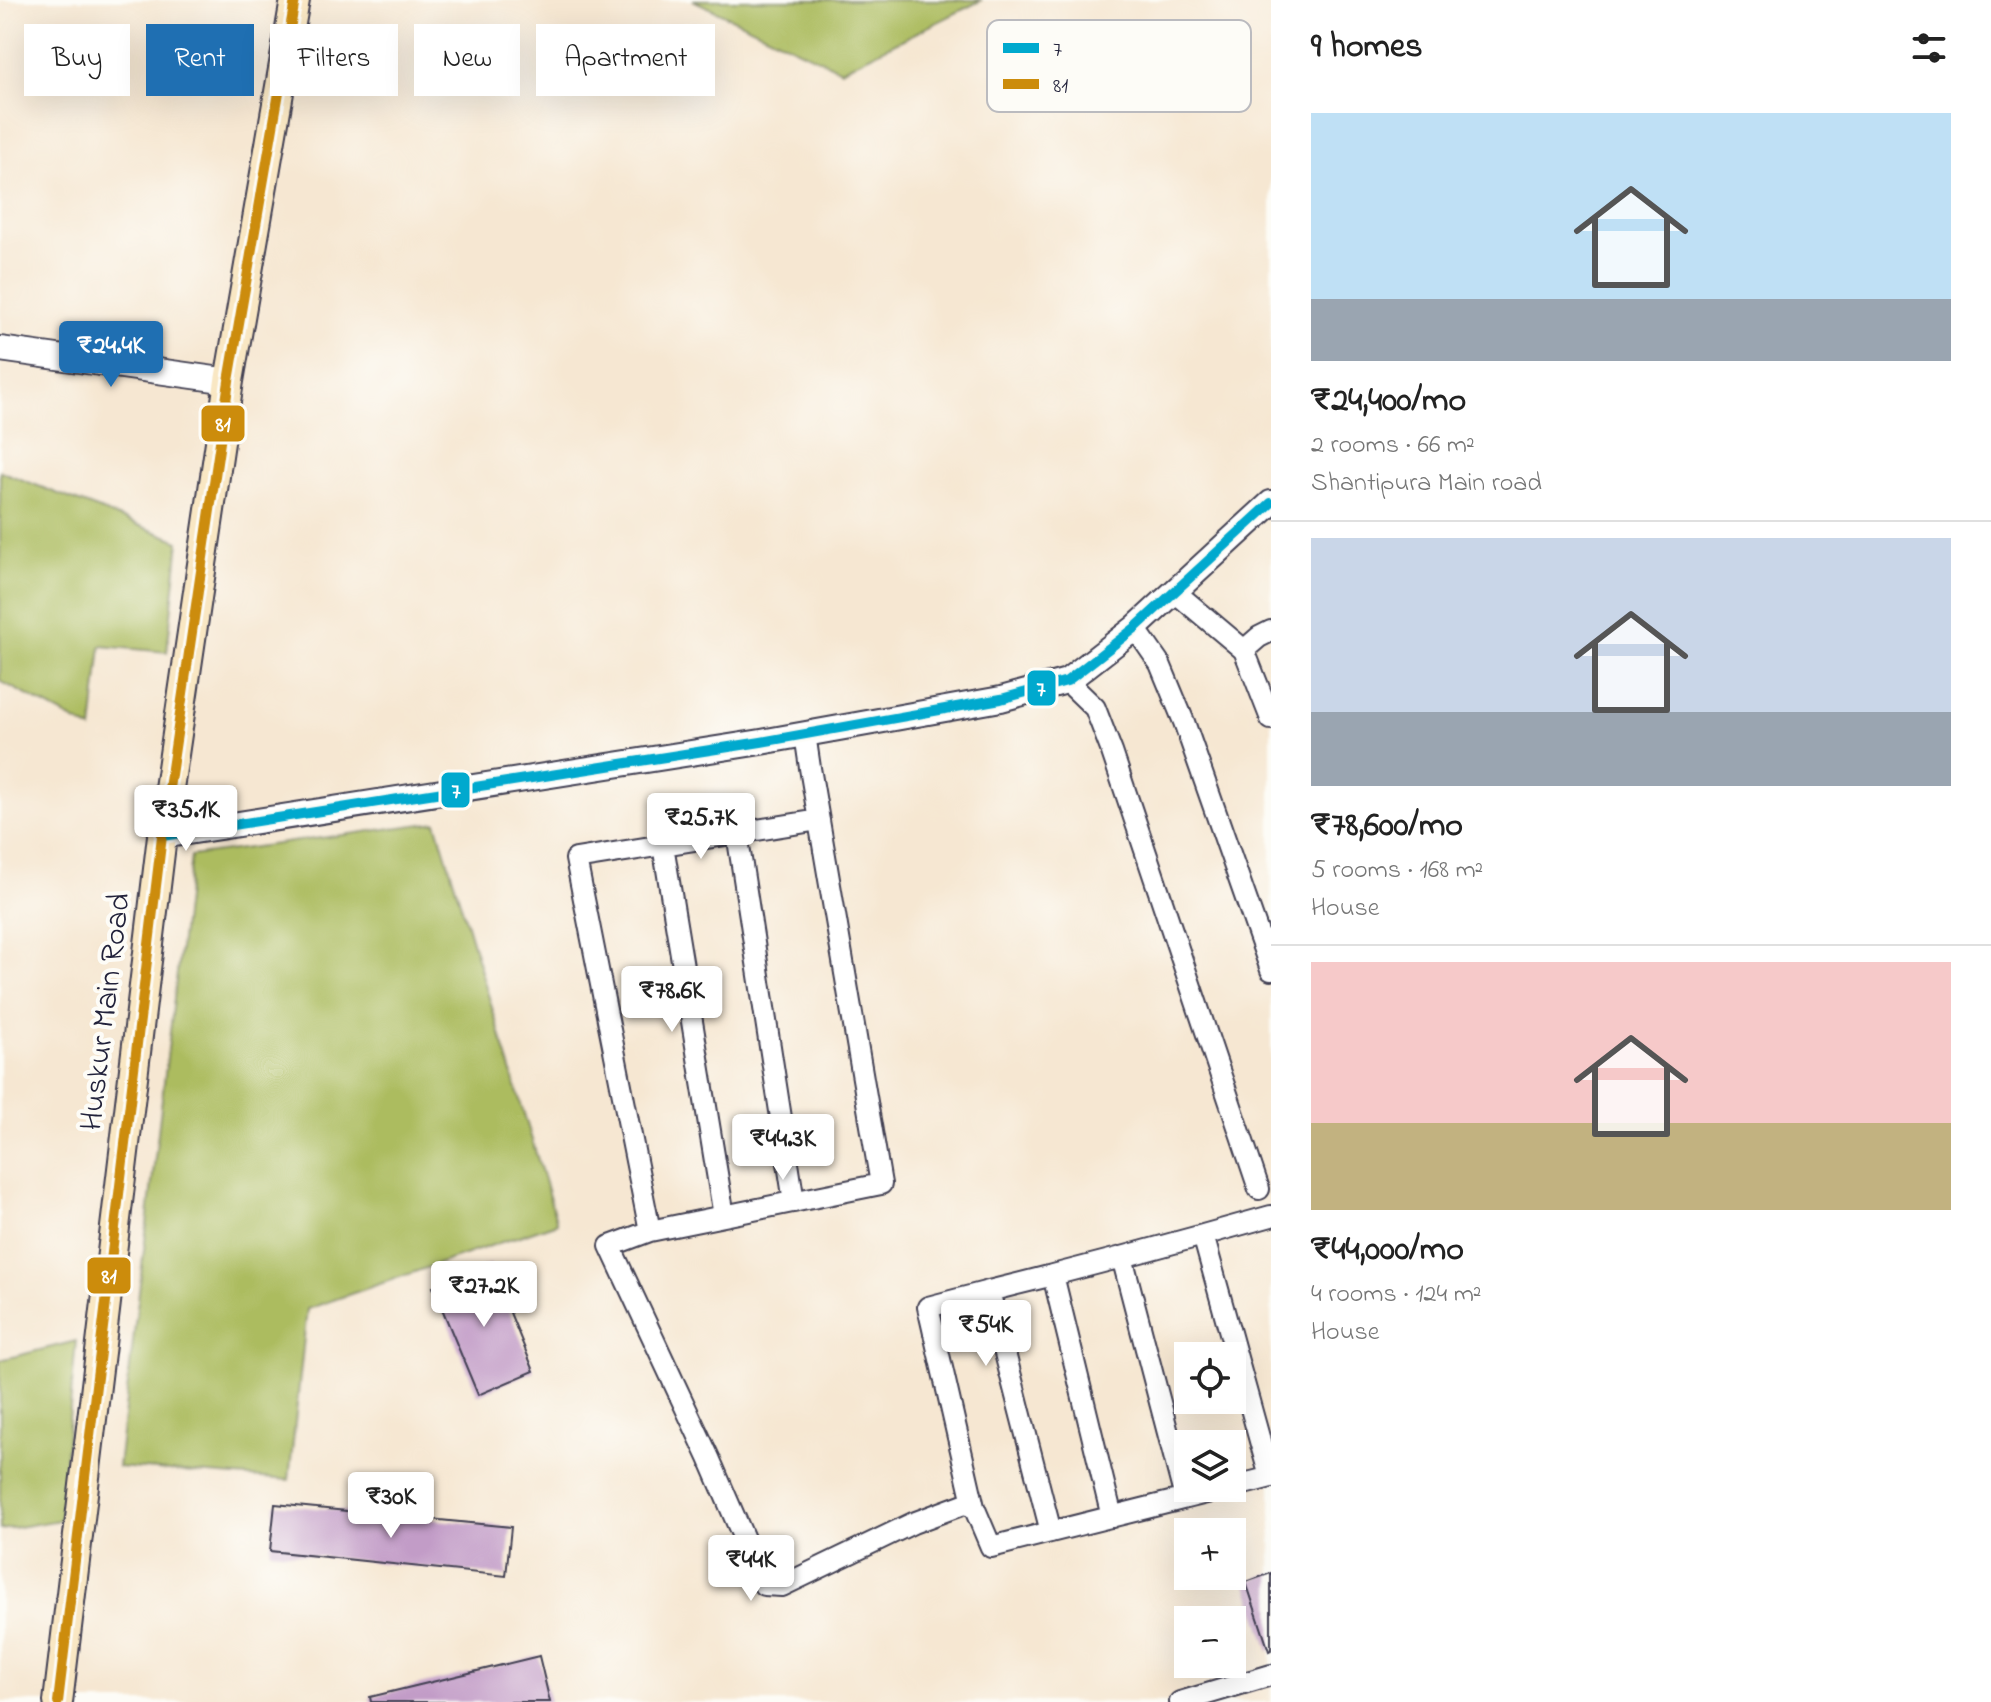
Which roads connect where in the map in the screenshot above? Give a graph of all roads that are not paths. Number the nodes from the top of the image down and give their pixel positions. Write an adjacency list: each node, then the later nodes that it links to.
1 (295, 0): 3 (main road, Huskur Main Road)
2 (0, 349): 3 (street)
3 (229, 381): 14 (main road, Huskur Main Road)
4 (1271, 503): 5 (street)
5 (1175, 592): 6 (street); 8 (street)
6 (1135, 628): 9 (street); 16 (street)
7 (1271, 631): 8 (street)
8 (1244, 650): 10 (street)
9 (1067, 681): 11 (street); 17 (street)
10 (1271, 719)
11 (805, 734): 12 (street); 14 (street)
12 (819, 820): 13 (street); 18 (street)
13 (737, 833): 15 (street); 18 (street)
14 (162, 836): 34 (main road, Huskur Main Road)
15 (663, 845): 19 (street); 21 (street)
16 (1271, 970)
17 (1259, 1189)
18 (794, 1202): 19 (street)
19 (724, 1216): 21 (street)
20 (1271, 1216): 22 (street)
21 (650, 1231): 30 (street)
22 (1203, 1235): 23 (street); 27 (street)
23 (1122, 1257): 24 (street); 26 (street)
24 (1053, 1275): 25 (street); 31 (street)
25 (989, 1291): 30 (street); 32 (street)
26 (1174, 1456)
27 (1270, 1477): 28 (street)
28 (1246, 1483)
29 (1174, 1501): 31 (street)
30 (974, 1507): 32 (street)
31 (1112, 1517): 32 (street)
32 (1051, 1532)
33 (1271, 1675): 35 (street)
34 (58, 1702)
35 (1180, 1702)

